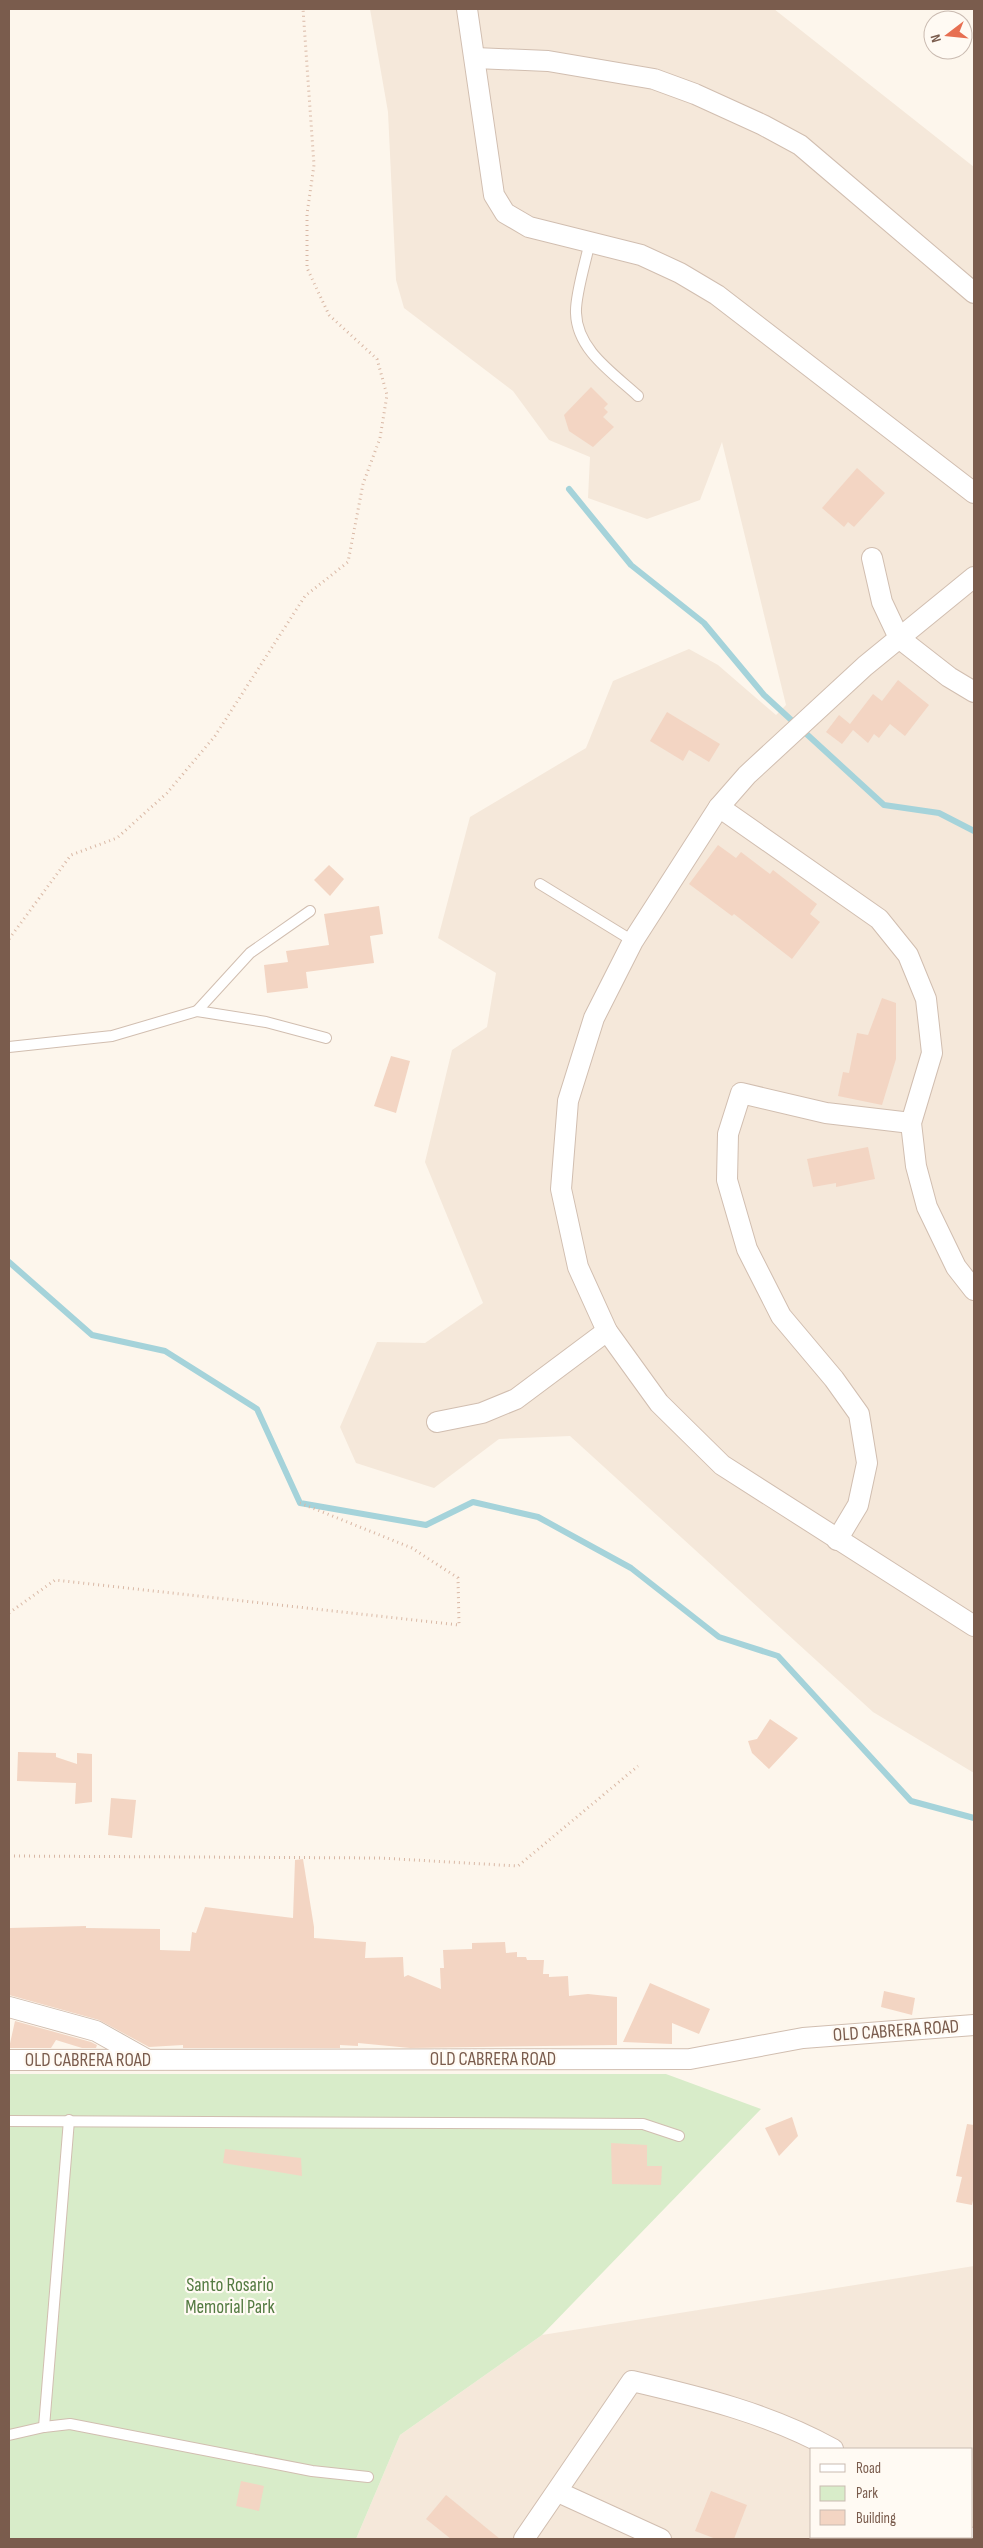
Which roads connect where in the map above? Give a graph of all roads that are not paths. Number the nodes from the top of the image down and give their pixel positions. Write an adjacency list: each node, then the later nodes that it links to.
1 (467, 9): 2 (street)
2 (475, 58): 3 (street); 4 (street)
3 (590, 241): 5 (lane); 6 (street)
4 (974, 293)
5 (638, 396)
6 (974, 493)
7 (872, 558): 9 (street)
8 (974, 577): 9 (street)
9 (898, 638): 10 (street); 11 (street)
10 (974, 692)
11 (720, 807): 14 (street); 18 (street)
12 (540, 884): 14 (lane)
13 (310, 911): 15 (lane)
14 (632, 941): 20 (street)
15 (197, 1011): 16 (lane); 17 (lane)
16 (326, 1038)
17 (9, 1047)
18 (911, 1122): 19 (street); 22 (street)
19 (974, 1290)
20 (606, 1331): 21 (street); 22 (street)
21 (437, 1422)
22 (837, 1540): 23 (street)
23 (974, 1626)
24 (9, 2007): 26 (street)
25 (974, 2025): 26 (street, OLD CABRERA ROAD)
26 (147, 2059): 27 (street, OLD CABRERA ROAD)
27 (9, 2060)
28 (69, 2120): 29 (lane); 30 (lane); 31 (lane)
29 (9, 2121)
30 (679, 2136)
31 (44, 2427): 32 (lane); 34 (lane)
32 (9, 2435)
33 (831, 2448): 35 (street)
34 (368, 2476)
35 (558, 2492): 36 (street); 37 (street)
36 (524, 2539)
37 (661, 2539)

